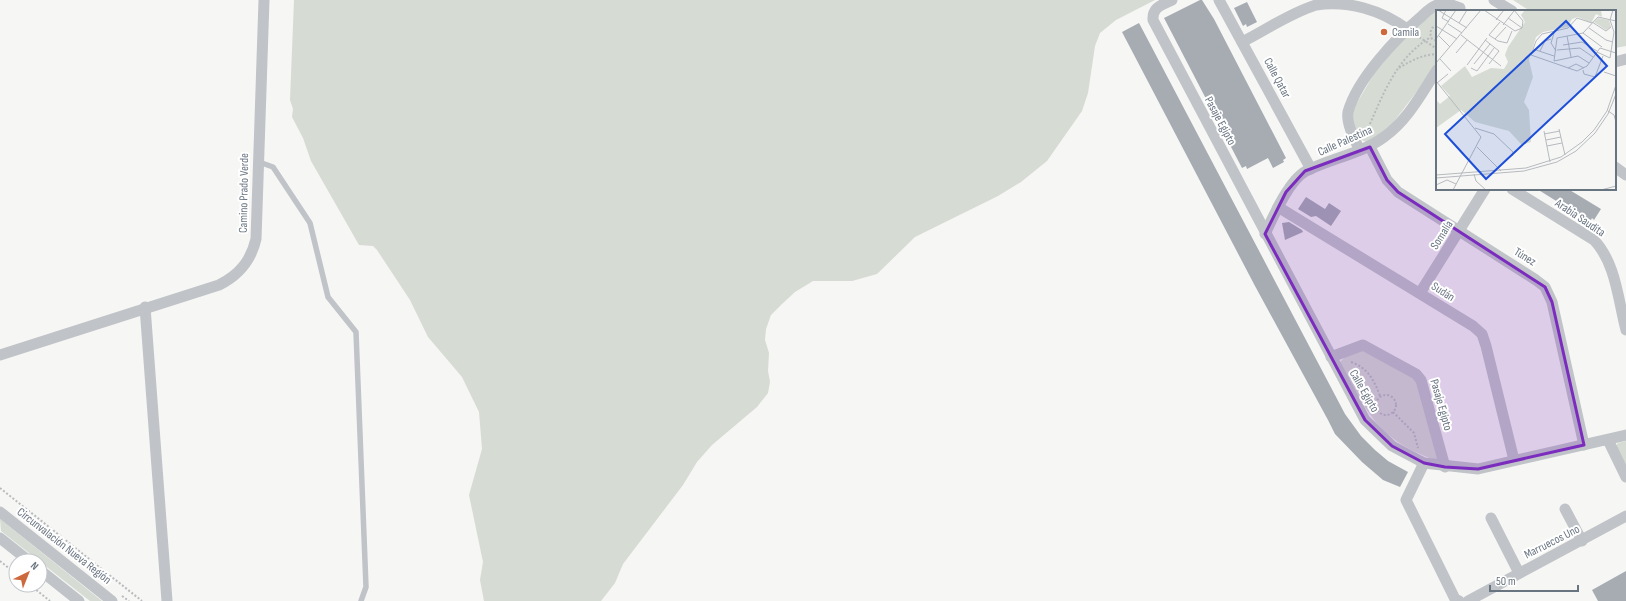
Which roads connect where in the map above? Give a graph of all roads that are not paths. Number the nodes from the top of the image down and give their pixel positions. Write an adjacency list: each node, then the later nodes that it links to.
1 (264, 0): 13 (street, Camino Prado Verde)
2 (1172, 0): 21 (street, Pasaje Egipto)
3 (1219, 0): 8 (street, Calle Qatar)
4 (1494, 0): 6 (street)
5 (1462, 6): 7 (street, Túnez)
6 (1510, 10)
7 (1407, 29): 8 (street); 12 (street, Túnez)
8 (1242, 42): 15 (street, Calle Qatar)
9 (1626, 59): 10 (street)
10 (1616, 62)
11 (1436, 72): 12 (street, Calle Palestina)
12 (1365, 148): 15 (street, Calle Palestina); 20 (street, Túnez)
13 (257, 162): 23 (street, Camino Prado Verde); 46 (lane)
14 (1616, 168): 16 (street)
15 (1311, 169): 19 (street, Calle Palestina)
16 (1626, 174)
17 (1484, 190): 20 (street, Somalía)
18 (1514, 190): 24 (street, Arabia Saudita)
19 (1278, 207): 21 (street, Calle Palestina); 22 (street, Sudán)
20 (1460, 232): 22 (street, Somalía); 29 (street, Túnez)
21 (1265, 234): 26 (street, Calle Egipto)
22 (1420, 294): 30 (street, Sudán)
23 (145, 307): 25 (street, Camino Prado Verde); 45 (street)
24 (1626, 330)
25 (0, 355)
26 (1331, 357): 31 (street, Calle Egipto); 32 (street, Pasaje Egipto)
27 (1626, 435): 28 (street, Calle Egipto)
28 (1608, 440): 29 (street, Calle Egipto); 33 (street)
29 (1584, 445): 30 (street, Calle Egipto)
30 (1514, 460): 32 (street, Calle Egipto)
31 (1424, 463): 32 (street, Calle Egipto); 47 (street)
32 (1445, 467)
33 (1626, 477)
34 (1565, 509): 39 (street)
35 (0, 512): 44 (street, Circunvalación Nueva Región)
36 (1626, 516): 39 (street, Marruecos Uno)
37 (1491, 518): 41 (street)
38 (0, 538): 40 (street)
39 (1582, 541): 41 (street, Marruecos Uno)
40 (19, 553)
41 (1519, 573): 48 (street, Marruecos Uno)
42 (48, 576): 43 (street)
43 (79, 601)
44 (112, 601)
45 (167, 601)
46 (361, 601)
47 (1459, 601)
48 (1468, 601)

